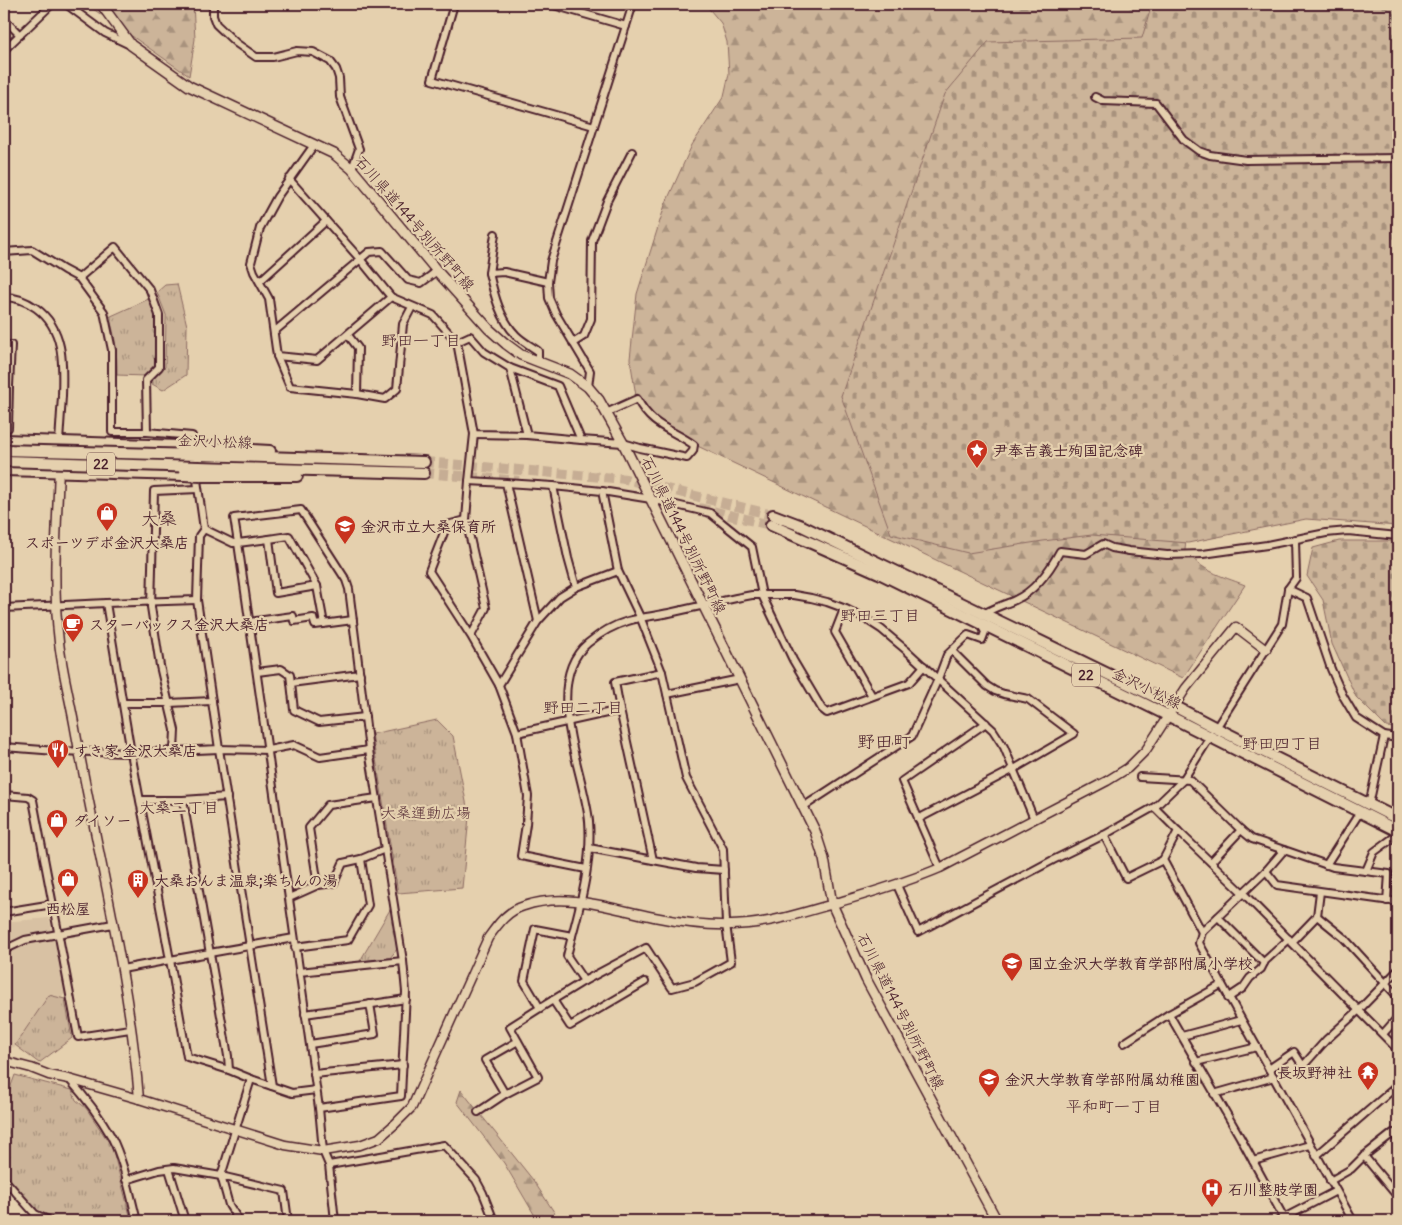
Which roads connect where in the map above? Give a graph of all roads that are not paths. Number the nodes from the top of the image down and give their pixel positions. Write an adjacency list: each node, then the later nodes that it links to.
1 (52, 4): 10 (street)
2 (66, 4): 11 (street)
3 (101, 4): 11 (main road, 石川県道144号別所野町線)
4 (213, 4): 18 (street)
5 (454, 4): 14 (street)
6 (550, 4): 9 (street)
7 (633, 4): 9 (street)
8 (4, 19): 10 (street)
9 (626, 26): 14 (street)
10 (20, 35): 12 (street)
11 (131, 45): 15 (main road, 石川県道144号別所野町線)
12 (4, 50)
13 (1095, 97): 17 (street)
14 (594, 126): 28 (street)
15 (314, 145): 18 (main road, 石川県道144号別所野町線); 19 (street)
16 (632, 152): 35 (street)
17 (1398, 158)
18 (352, 169): 24 (main road, 石川県道144号別所野町線)
19 (290, 179): 20 (street); 27 (street)
20 (326, 221): 23 (street); 27 (street)
21 (495, 234): 25 (street)
22 (4, 252): 26 (street)
23 (360, 259): 24 (street); 30 (street); 32 (street)
24 (437, 271): 38 (main road, 石川県道144号別所野町線)
25 (489, 273): 28 (street); 38 (street)
26 (79, 278): 45 (street); 45 (street)
27 (260, 281): 32 (street)
28 (548, 282): 35 (street)
29 (4, 296): 50 (street)
30 (391, 298): 31 (street); 33 (street)
31 (412, 307): 34 (street); 42 (street)
32 (275, 331): 37 (street)
33 (348, 335): 37 (street); 42 (street)
34 (456, 342): 39 (street); 46 (street)
35 (573, 342): 41 (street)
36 (4, 345): 40 (street)
37 (277, 356): 42 (street)
38 (538, 361): 41 (main road, 石川県道144号別所野町線)
39 (510, 368): 47 (street); 49 (street)
40 (6, 386): 44 (street)
41 (588, 387): 43 (main road, 石川県道144号別所野町線)
42 (357, 394)
43 (606, 413): 51 (main road, 石川県道144号別所野町線); 51 (street)
44 (4, 428)
45 (147, 432): 61 (street)
46 (474, 434): 47 (street); 58 (street)
47 (527, 435): 49 (street)
48 (4, 440): 50 (main road, 22)
49 (582, 440): 51 (street)
50 (59, 442): 53 (main road, 22, bridge); 57 (street)
51 (623, 443): 63 (main road, 石川県道144号別所野町線)
52 (4, 450): 53 (main road, 金沢小松線 / 22, bridge)
53 (197, 451): 56 (main road, 金沢小松線 / 22)
54 (4, 461): 56 (main road, 金沢小松線 / 22, bridge)
55 (4, 470): 57 (main road, 22)
56 (200, 471): 57 (main road, 22, bridge)
57 (58, 472): 80 (street)
58 (469, 481): 59 (street); 64 (street)
59 (506, 483): 60 (street); 86 (street)
60 (553, 486): 62 (street); 73 (street)
61 (198, 490): 66 (street); 77 (street)
62 (602, 492): 63 (street); 71 (street)
63 (651, 499): 75 (street); 79 (main road, 石川県道144号別所野町線)
64 (466, 520): 89 (street); 89 (street)
65 (772, 520): 83 (main road, 金沢小松線 / 22)
66 (204, 529): 70 (street); 76 (street)
67 (1398, 536): 69 (street)
68 (268, 539): 70 (street); 72 (street); 72 (street)
69 (1295, 539): 74 (street); 83 (street)
70 (238, 543): 85 (street); 87 (street)
71 (618, 571): 73 (street); 84 (street)
72 (317, 586): 88 (street)
73 (576, 586): 86 (street)
74 (1288, 589): 90 (street); 112 (street)
75 (762, 595): 79 (street); 82 (street); 101 (street)
76 (197, 600): 77 (street); 102 (street)
77 (151, 602): 78 (street); 104 (street)
78 (106, 603): 80 (street); 103 (street)
79 (704, 605): 84 (street); 96 (main road, 石川県道144号別所野町線)
80 (56, 606): 81 (street); 118 (street)
81 (4, 608)
82 (844, 608): 92 (street); 101 (street)
83 (981, 618): 91 (street); 106 (main road, 金沢小松線 / 22)
84 (641, 619): 94 (street); 108 (street)
85 (353, 620): 88 (street); 95 (street)
86 (538, 621): 99 (street)
87 (250, 622): 88 (street); 93 (street)
88 (324, 624)
89 (471, 636): 99 (street)
90 (1266, 650): 106 (street); 111 (street)
91 (952, 651): 97 (street); 121 (street)
92 (924, 666): 97 (street); 101 (street)
93 (257, 672): 98 (street); 116 (street)
94 (662, 672): 100 (street); 105 (street)
95 (360, 674): 98 (street); 107 (street)
96 (740, 678): 100 (street); 131 (main road, 石川県道144号別所野町線)
97 (938, 679): 109 (street); 131 (street)
98 (291, 683): 107 (street)
99 (500, 684): 110 (street)
100 (667, 694): 150 (street)
101 (872, 696)
102 (212, 701): 104 (street); 115 (street)
103 (123, 703): 104 (street); 120 (street)
104 (169, 703): 119 (street)
105 (620, 710): 108 (street); 144 (street)
106 (1171, 711): 111 (main road, 金沢小松線 / 22); 134 (street)
107 (365, 717): 117 (street)
108 (568, 721): 110 (street); 140 (street)
109 (986, 723): 121 (street); 133 (street)
110 (517, 733): 149 (street)
111 (1213, 733): 123 (street); 129 (main road, 金沢小松線 / 22); 132 (main road, 金沢小松線 / 22)
112 (1384, 736): 113 (street); 129 (street)
113 (1398, 738)
114 (4, 747): 118 (street)
115 (219, 749): 116 (street); 119 (street); 125 (street)
116 (268, 750): 117 (street); 157 (street)
117 (369, 750): 126 (street)
118 (79, 751): 120 (street); 166 (street)
119 (174, 751): 120 (street)
120 (131, 753): 127 (street)
121 (1014, 769): 133 (street); 134 (street)
122 (1140, 777): 123 (street)
123 (1184, 780): 130 (street); 136 (street)
124 (4, 795): 161 (street)
125 (227, 797): 128 (street); 173 (street)
126 (377, 798): 141 (street); 154 (street)
127 (140, 800): 128 (street); 177 (street)
128 (183, 800): 176 (street)
129 (1369, 805): 135 (main road, 金沢小松線 / 22)
130 (1156, 806): 137 (street); 138 (street)
131 (803, 807): 162 (main road, 石川県道144号別所野町線)
132 (1360, 812): 139 (main road, 金沢小松線 / 22); 147 (street)
133 (918, 819): 148 (street)
134 (1034, 819): 148 (street)
135 (1398, 819)
136 (1241, 830): 142 (street); 146 (street)
137 (1178, 831): 145 (street); 146 (street)
138 (1104, 835): 145 (street); 153 (street)
139 (1395, 835): 152 (street)
140 (589, 848): 144 (street); 149 (street)
141 (385, 849): 143 (street); 178 (street)
142 (1284, 850): 147 (street); 151 (street)
143 (361, 859): 154 (street); 174 (street)
144 (652, 860): 150 (street)
145 (1163, 860): 168 (street)
146 (1211, 862): 156 (street)
147 (1326, 865): 152 (street)
148 (940, 868): 153 (street)
149 (586, 869): 158 (street)
150 (724, 870): 167 (street)
151 (1266, 871): 155 (street); 156 (street)
152 (1366, 871): 159 (street)
153 (897, 885): 162 (street)
154 (318, 886): 157 (street)
155 (1320, 892): 159 (street); 164 (street)
156 (1243, 893): 165 (street); 172 (street)
157 (289, 898): 171 (street)
158 (581, 901): 167 (street); 170 (street); 226 (street)
159 (1387, 901): 160 (street)
160 (1398, 902)
161 (53, 904): 163 (street); 169 (street)
162 (832, 904): 167 (street); 246 (main road, 石川県道144号別所野町線)
163 (4, 912)
164 (1317, 916): 172 (street); 185 (street)
165 (1218, 917): 168 (street); 179 (street)
166 (113, 924): 169 (street); 180 (street)
167 (726, 924): 183 (street)
168 (1202, 932): 186 (street)
169 (58, 933): 175 (street); 198 (street)
170 (572, 936): 183 (street); 192 (street)
171 (294, 938): 173 (street); 174 (street)
172 (1290, 941): 179 (street); 193 (street)
173 (250, 946): 176 (street); 216 (street)
174 (295, 947): 182 (street)
175 (4, 950)
176 (209, 953): 177 (street); 210 (street)
177 (170, 960): 180 (street); 210 (street)
178 (403, 961): 182 (street); 189 (street)
179 (1264, 963): 187 (street)
180 (122, 969): 198 (street)
181 (1398, 970): 185 (street)
182 (299, 972): 194 (street)
183 (584, 982): 190 (street)
184 (645, 982): 190 (street)
185 (1386, 984): 188 (street); 193 (street)
186 (1222, 985): 187 (street); 195 (street)
187 (1228, 998): 197 (street)
188 (1398, 998)
189 (406, 999): 191 (street); 208 (street)
190 (553, 1000): 192 (street)
191 (370, 1004): 194 (street); 203 (street)
192 (540, 1008): 201 (street)
193 (1359, 1010): 199 (street); 209 (street)
194 (305, 1014): 203 (street)
195 (1169, 1014): 200 (street); 202 (street)
196 (1398, 1017): 199 (street)
197 (1242, 1020): 200 (street); 204 (street)
198 (130, 1029): 220 (street)
199 (1383, 1034): 205 (street)
200 (1182, 1036): 207 (street)
201 (518, 1041): 218 (street); 218 (street)
202 (1124, 1043)
203 (310, 1044): 211 (street)
204 (1257, 1047): 207 (street); 209 (street)
205 (1398, 1050)
206 (4, 1061): 213 (street)
207 (1196, 1062): 219 (street)
208 (403, 1065): 211 (street); 221 (street)
209 (1270, 1069): 212 (street)
210 (229, 1070): 214 (street)
211 (314, 1074): 217 (street)
212 (1274, 1077): 219 (street); 225 (street)
213 (69, 1079): 220 (street); 234 (street)
214 (251, 1079): 216 (street); 223 (street)
215 (1398, 1085): 227 (street)
216 (272, 1086): 217 (street)
217 (316, 1090): 221 (street)
218 (505, 1094): 222 (street)
219 (1214, 1094): 229 (street)
220 (139, 1099): 223 (street)
221 (319, 1108): 226 (street)
222 (478, 1112)
223 (235, 1128): 226 (street); 232 (street)
224 (1398, 1140): 228 (street)
225 (1310, 1145): 227 (street); 229 (street)
226 (323, 1151): 230 (street)
227 (1316, 1156): 235 (street)
228 (1364, 1156): 235 (street); 237 (street)
229 (1253, 1161): 238 (street)
230 (328, 1165): 244 (street); 245 (street)
231 (169, 1169): 232 (street); 234 (street); 241 (street)
232 (221, 1176): 242 (street); 243 (street)
233 (4, 1179): 239 (street)
234 (126, 1180): 240 (street)
235 (1330, 1181): 236 (street)
236 (1336, 1191): 238 (street); 247 (street)
237 (1398, 1196)
238 (1281, 1220)
239 (50, 1221)
240 (137, 1221)
241 (185, 1221)
242 (239, 1221)
243 (288, 1221)
244 (335, 1221)
245 (494, 1221)
246 (996, 1221)
247 (1353, 1221)

